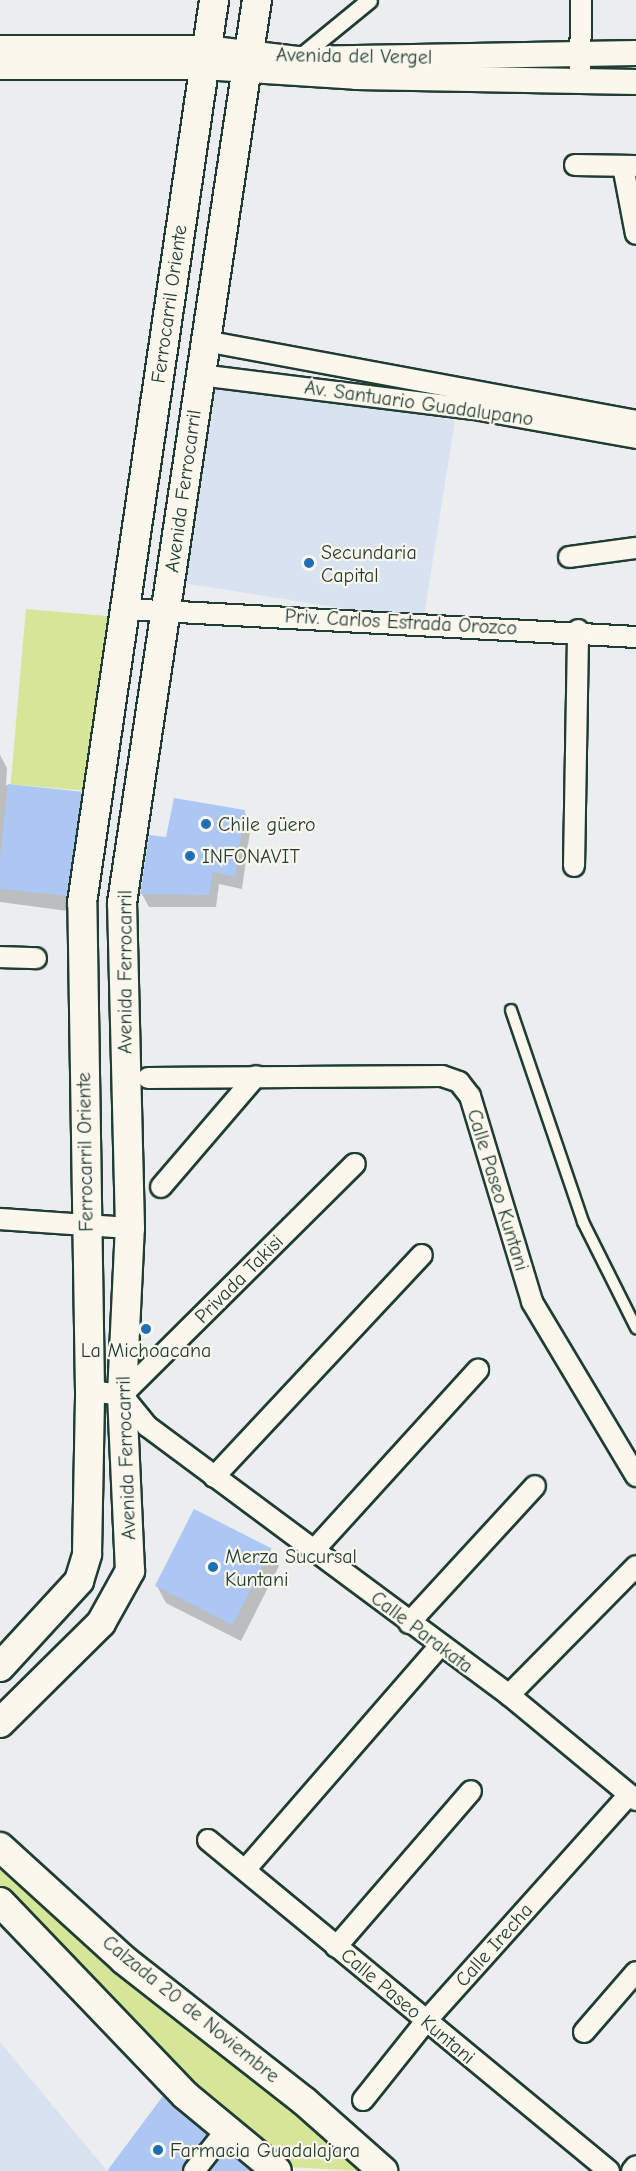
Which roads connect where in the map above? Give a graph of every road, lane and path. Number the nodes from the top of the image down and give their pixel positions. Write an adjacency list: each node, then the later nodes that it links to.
1 (214, 0): 8 (main road, Ferrocarril Oriente)
2 (257, 0): 10 (main road, Avenida Ferrocarril)
3 (369, 0): 9 (street)
4 (581, 0): 7 (street)
5 (0, 48): 8 (street, Avenida del Vergel)
6 (636, 53): 7 (street, Avenida del Vergel)
7 (581, 55): 9 (street, Avenida del Vergel); 12 (street)
8 (204, 57): 10 (street, Avenida del Vergel); 11 (street, Avenida del Vergel); 27 (main road, Ferrocarril Oriente)
9 (297, 59): 10 (street, Avenida del Vergel)
10 (247, 62): 12 (street, Avenida del Vergel); 17 (main road, Avenida Ferrocarril)
11 (0, 68)
12 (580, 81): 13 (street, Avenida del Vergel)
13 (636, 82)
14 (574, 165): 15 (street)
15 (630, 166): 16 (street)
16 (636, 234)
17 (205, 341): 18 (street, Av. Santuario Guadalupano); 19 (main road, Avenida Ferrocarril)
18 (310, 360): 20 (street); 21 (street, Av. Santuario Guadalupano)
19 (200, 375): 20 (street, Av. Santuario Guadalupano); 28 (main road, Avenida Ferrocarril)
20 (306, 387): 22 (street, Av. Santuario Guadalupano)
21 (477, 387): 22 (street); 23 (street, Av. Santuario Guadalupano)
22 (474, 409): 24 (street, Av. Santuario Guadalupano)
23 (636, 421)
24 (636, 438)
25 (636, 548): 26 (street)
26 (569, 557)
27 (124, 609): 28 (street); 31 (main road, Ferrocarril Oriente)
28 (166, 612): 29 (street, Priv. Carlos Estrada Orozco); 32 (main road, Avenida Ferrocarril)
29 (578, 630): 30 (street, Priv. Carlos Estrada Orozco); 33 (street)
30 (636, 637)
31 (103, 757): 32 (main road); 36 (main road, Ferrocarril Oriente)
32 (142, 766): 37 (main road, Avenida Ferrocarril)
33 (574, 866)
34 (0, 957): 35 (street)
35 (36, 958)
36 (82, 963): 37 (main road); 44 (main road, Ferrocarril Oriente)
37 (123, 966): 45 (main road, Avenida Ferrocarril)
38 (511, 1010): 47 (lane)
39 (256, 1076): 40 (street, Calle Paseo Kuntani); 42 (street); 51 (street, Calle Paseo Kuntani)
40 (148, 1078)
41 (355, 1164): 50 (street, Privada Takisi)
42 (161, 1187)
43 (0, 1219): 44 (street)
44 (86, 1224): 45 (street); 49 (main road, Ferrocarril Oriente)
45 (130, 1228): 50 (main road, Avenida Ferrocarril)
46 (422, 1255): 52 (street)
47 (636, 1328)
48 (478, 1370): 54 (street)
49 (90, 1391): 50 (street); 58 (main road, Ferrocarril Oriente)
50 (122, 1395): 52 (street, Calle Parakata); 59 (main road, Avenida Ferrocarril)
51 (636, 1476)
52 (214, 1477): 54 (street, Calle Parakata)
53 (535, 1486): 56 (street)
54 (314, 1550): 56 (street, Calle Parakata)
55 (636, 1566): 60 (street)
56 (409, 1623): 57 (street, Calle Parakata)
57 (441, 1646): 60 (street, Calle Parakata); 66 (street)
58 (8, 1658): 59 (main road)
59 (50, 1679): 61 (main road, Avenida Ferrocarril)
60 (509, 1695): 63 (street, Calle Parakata)
61 (0, 1723)
62 (471, 1791): 68 (street)
63 (633, 1798): 70 (street, Calle Irecha)
64 (208, 1840): 66 (street, Calle Paseo Kuntani)
65 (0, 1847): 77 (main road, Calzada 20 de Noviembre)
66 (245, 1870): 68 (street, Calle Paseo Kuntani)
67 (0, 1902): 73 (main road)
68 (336, 1947): 70 (street, Calle Paseo Kuntani)
69 (636, 1972): 71 (street)
70 (426, 2021): 72 (street, Calle Irecha); 78 (street, Calle Paseo Kuntani)
71 (584, 2032)
72 (363, 2100)
73 (227, 2129): 75 (street); 76 (main road)
74 (636, 2166): 79 (street)
75 (194, 2171)
76 (277, 2171)
77 (382, 2171)
78 (609, 2171)
79 (632, 2171)

